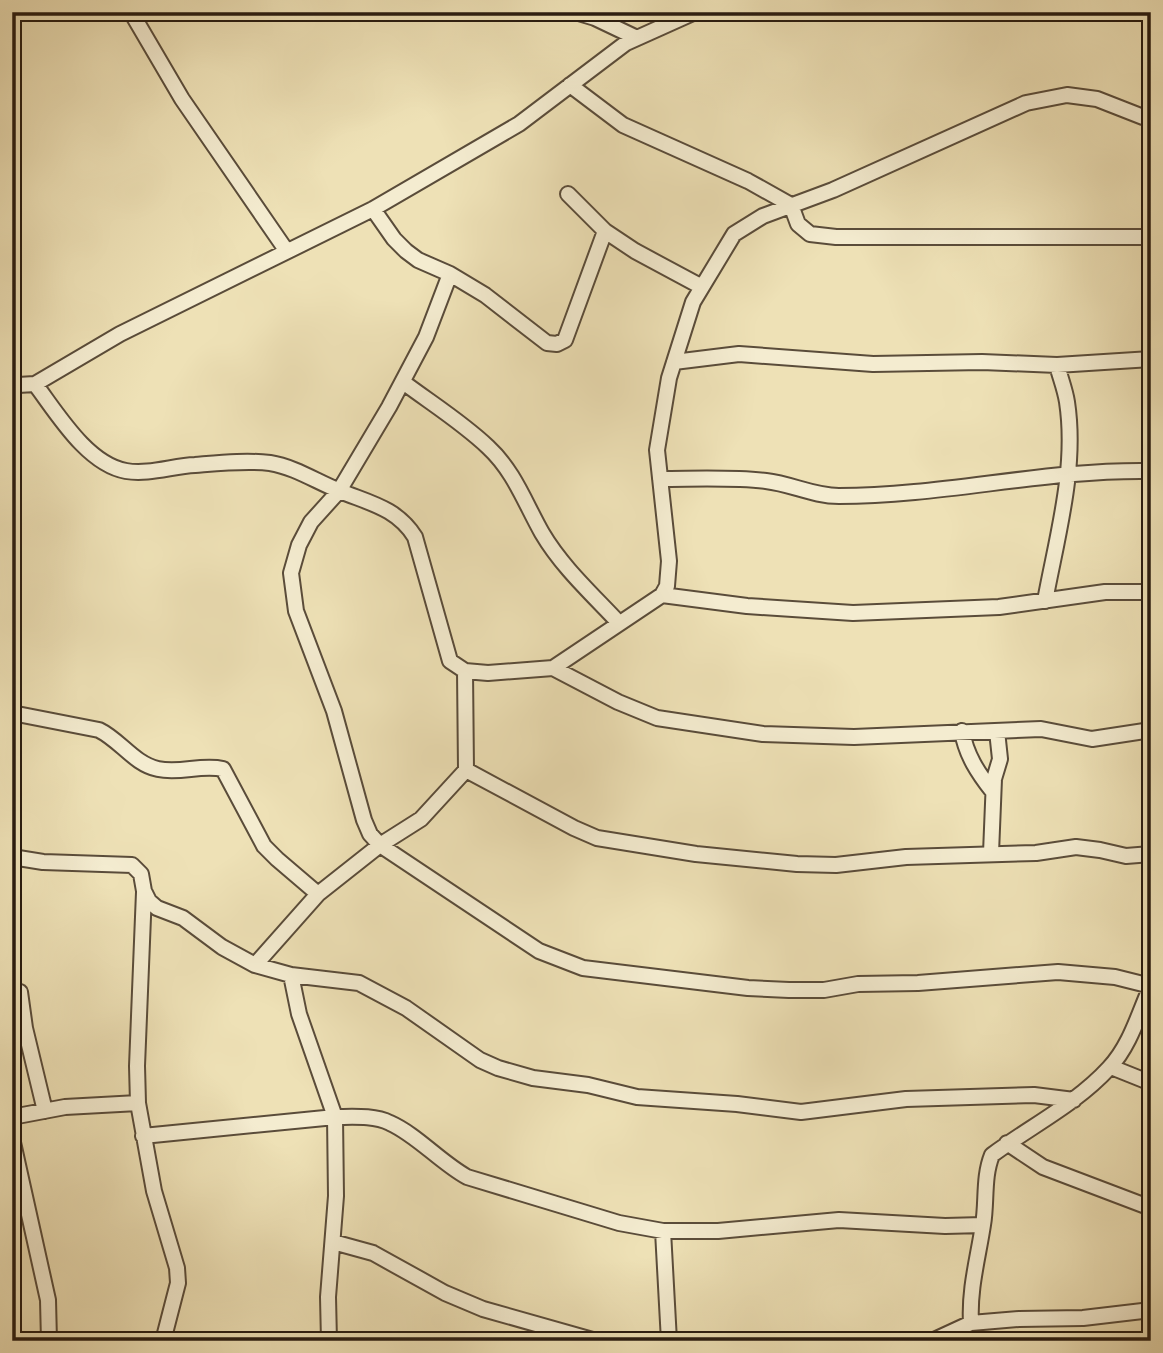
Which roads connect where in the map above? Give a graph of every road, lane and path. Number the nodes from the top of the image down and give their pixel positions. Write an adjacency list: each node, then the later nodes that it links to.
1 (131, 12): 12 (street)
2 (575, 12): 4 (street)
3 (695, 12): 4 (street)
4 (636, 38): 5 (street)
5 (570, 85): 8 (street); 9 (street)
6 (1151, 118): 8 (street)
7 (568, 194): 10 (street)
8 (792, 205): 11 (street); 14 (street)
9 (373, 209): 12 (street); 13 (street)
10 (605, 231): 13 (street); 14 (street)
11 (1151, 237)
12 (286, 250): 20 (street)
13 (450, 274): 19 (street)
14 (702, 287): 16 (street)
15 (1151, 359): 17 (street)
16 (674, 362): 17 (street); 24 (street)
17 (1057, 365): 23 (street)
18 (15, 382): 20 (street); 21 (street)
19 (403, 382): 25 (street); 29 (street)
20 (35, 384): 25 (street)
21 (12, 400)
22 (1151, 471): 23 (street)
23 (1069, 474): 24 (street); 28 (street)
24 (660, 479): 27 (street)
25 (339, 491): 31 (street); 38 (street)
26 (1151, 592): 28 (street)
27 (662, 595): 28 (street); 29 (street)
28 (1045, 601)
29 (619, 622): 30 (street)
30 (553, 668): 31 (street); 35 (street)
31 (466, 671): 36 (street)
32 (12, 713): 43 (street)
33 (1151, 730): 34 (street)
34 (998, 731): 35 (street); 37 (street)
35 (962, 732): 37 (street)
36 (466, 770): 38 (street); 39 (street)
37 (993, 792): 39 (street)
38 (380, 845): 43 (street); 46 (street)
39 (991, 853): 40 (street)
40 (1151, 854)
41 (12, 857): 42 (street)
42 (144, 891): 44 (street); 51 (street)
43 (318, 894): 44 (street)
44 (256, 965): 45 (street)
45 (291, 975): 50 (street); 54 (street)
46 (1151, 986): 48 (street)
47 (20, 992): 52 (street)
48 (1111, 1067): 49 (street); 50 (street)
49 (1151, 1083)
50 (1074, 1100): 57 (street)
51 (138, 1104): 52 (street); 55 (street)
52 (45, 1111): 53 (street)
53 (12, 1117)
54 (335, 1117): 55 (street); 60 (street); 61 (street)
55 (143, 1136): 65 (street)
56 (12, 1138): 64 (street)
57 (1007, 1143): 58 (street); 59 (street)
58 (1151, 1208)
59 (983, 1225): 60 (street); 63 (street)
60 (663, 1231): 68 (street)
61 (334, 1242): 66 (street); 67 (street)
62 (1151, 1310): 63 (street)
63 (971, 1322): 71 (street)
64 (50, 1341)
65 (163, 1341)
66 (329, 1341)
67 (596, 1341)
68 (669, 1341)
69 (822, 1341): 70 (street)
70 (836, 1341)
71 (932, 1341)

